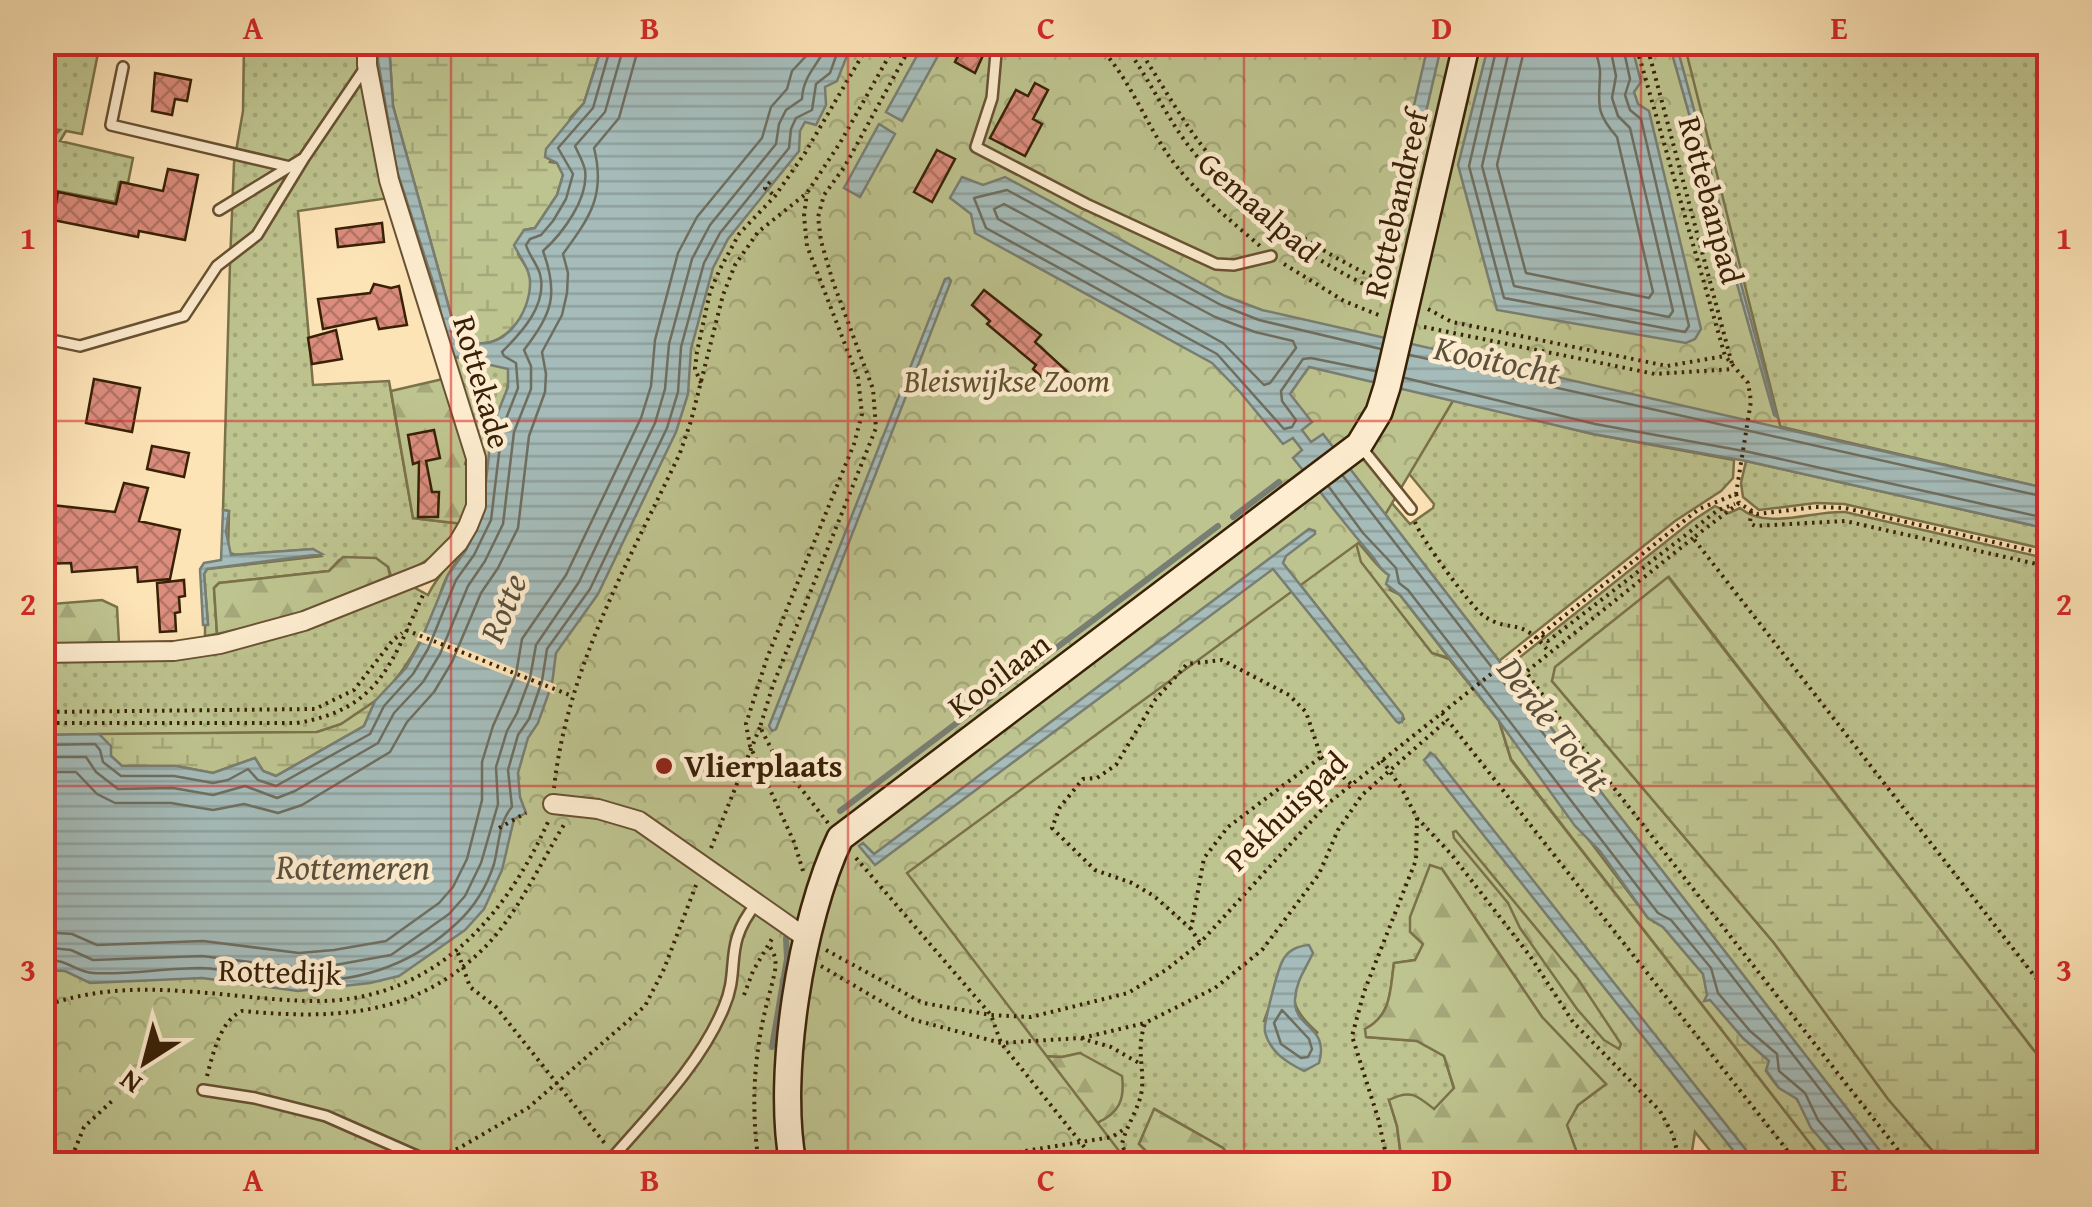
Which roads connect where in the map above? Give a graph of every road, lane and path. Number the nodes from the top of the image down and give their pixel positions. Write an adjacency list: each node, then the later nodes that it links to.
1 (367, 42): 12 (street, Rottekade)
2 (870, 42): 18 (path)
3 (897, 42): 17 (path)
4 (913, 42): 44 (path)
5 (997, 42): 20 (lane)
6 (1094, 42): 20 (path, Gemaalpad)
7 (1122, 42): 21 (path)
8 (1134, 42): 21 (path)
9 (1467, 42): 21 (street, Rottebandreef)
10 (1636, 42): 23 (path)
11 (1646, 42): 24 (path, Rottebanpad)
12 (366, 66): 14 (lane); 34 (street, Rottekade)
13 (122, 68): 15 (lane)
14 (304, 158): 15 (lane); 22 (lane)
15 (290, 166): 19 (lane)
16 (770, 182): 18 (path)
17 (807, 193): 25 (path); 45 (path)
18 (775, 196): 25 (path)
19 (219, 210)
20 (1271, 256): 21 (path, Gemaalpad)
21 (1404, 312): 23 (path); 24 (path, Gemaalpad); 26 (street, Kooilaan)
22 (42, 338)
23 (1725, 356): 24 (path)
24 (1734, 369): 27 (path)
25 (701, 384): 39 (path, Rottedijk)
26 (1353, 451): 29 (lane); 55 (street, Kooilaan)
27 (1736, 494): 28 (path); 36 (path, Pekhuispad)
28 (1740, 502): 30 (path); 31 (path); 36 (path)
29 (1411, 509): 36 (path)
30 (1751, 511): 32 (path); 33 (path)
31 (1693, 538): 37 (path); 65 (path)
32 (2050, 555)
33 (2050, 566)
34 (430, 571): 35 (path); 38 (street, Rottekade)
35 (409, 632): 39 (path); 40 (path); 43 (path)
36 (1539, 636): 37 (path); 41 (path, Pekhuispad)
37 (1549, 652): 88 (path)
38 (42, 654)
39 (572, 696): 50 (path, Rottedijk)
40 (42, 712)
41 (1442, 714): 42 (path); 47 (path, Pekhuispad)
42 (1446, 721): 48 (path); 87 (path)
43 (42, 723)
44 (760, 728): 45 (path); 55 (path)
45 (750, 746): 56 (path); 57 (path)
46 (1321, 757): 49 (path); 59 (path); 59 (path)
47 (1382, 760): 48 (path); 49 (path, Pekhuispad)
48 (1390, 769): 53 (path); 68 (path)
49 (1352, 785): 61 (path, Pekhuispad)
50 (553, 804): 51 (street); 63 (path, Rottedijk)
51 (574, 806): 56 (street); 64 (path)
52 (526, 813): 54 (path)
53 (1416, 818): 85 (path); 86 (path)
54 (499, 828)
55 (840, 838): 60 (street); 67 (path)
56 (704, 865): 58 (street); 72 (path)
57 (804, 874)
58 (758, 902): 60 (street); 77 (lane)
59 (1190, 928): 61 (path)
60 (809, 940): 67 (path, Pekhuispad); 70 (path); 81 (street)
61 (1200, 944): 67 (path, Pekhuispad)
62 (768, 945): 80 (path)
63 (458, 952): 64 (path); 66 (path, Rottedijk)
64 (464, 964): 72 (path); 73 (path)
65 (2050, 996)
66 (42, 1007)
67 (992, 1015): 70 (path)
68 (1145, 1023): 69 (path); 71 (path)
69 (1080, 1038): 70 (path); 71 (path)
70 (1001, 1042): 76 (path)
71 (1139, 1063): 75 (path)
72 (555, 1084): 77 (path); 78 (path)
73 (203, 1090): 78 (lane)
74 (112, 1101): 79 (path)
75 (1126, 1128): 76 (path); 84 (path)
76 (1080, 1143): 82 (path); 83 (path)
77 (611, 1160)
78 (431, 1162)
79 (69, 1164)
80 (758, 1164)
81 (793, 1164)
82 (983, 1164)
83 (1098, 1164)
84 (1129, 1164)
85 (1388, 1164)
86 (1676, 1164)
87 (1798, 1164)
88 (1910, 1164)

